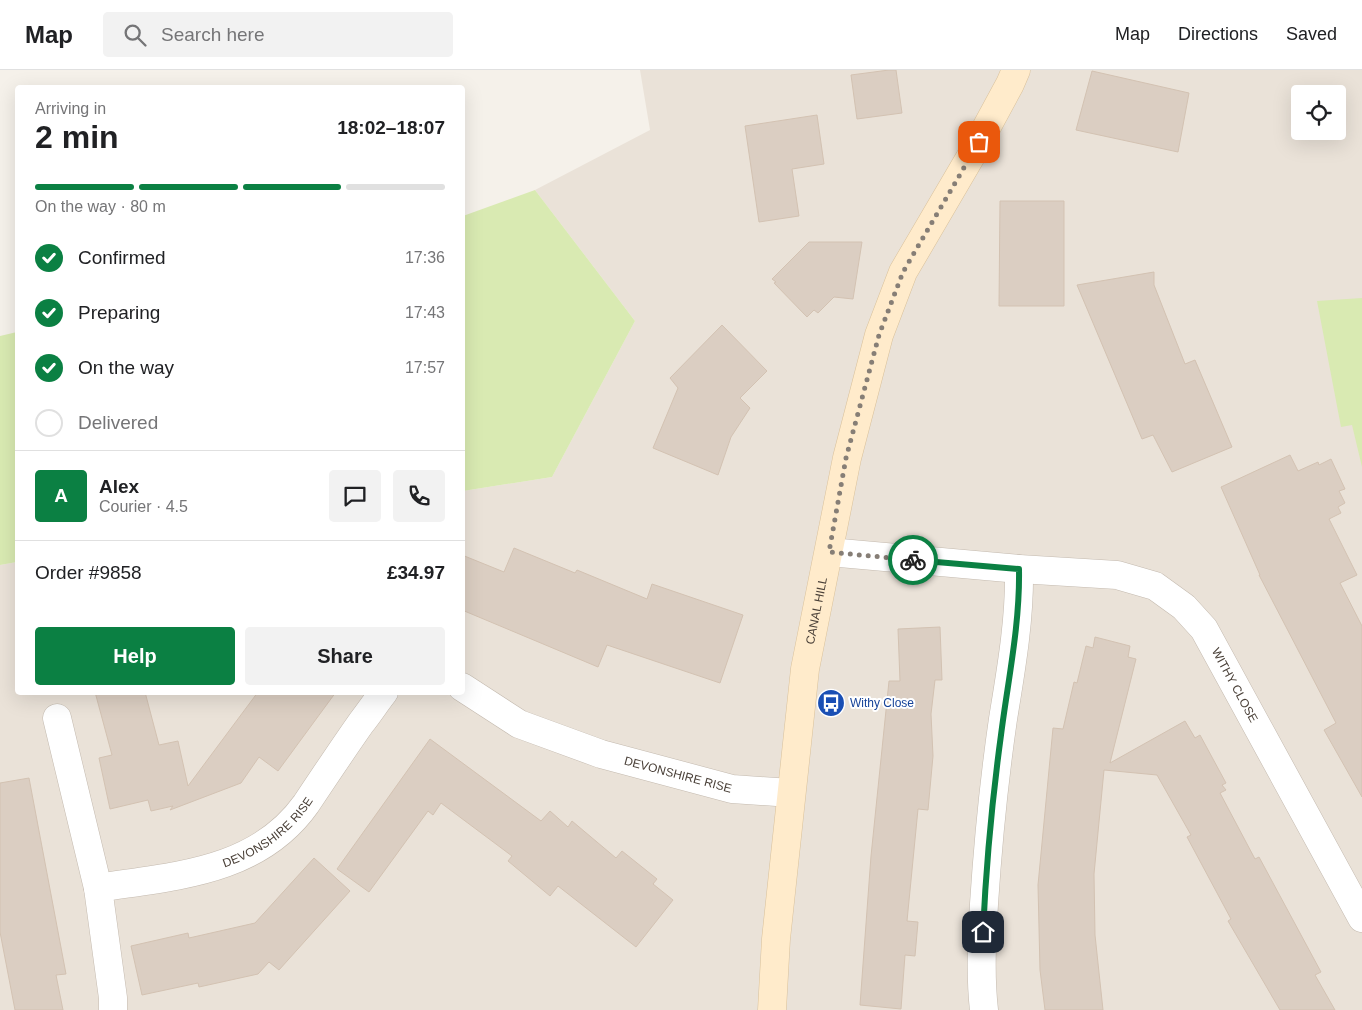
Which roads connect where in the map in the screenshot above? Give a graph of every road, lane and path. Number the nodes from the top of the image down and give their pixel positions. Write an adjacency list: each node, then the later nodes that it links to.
1 (1016, 70): 2 (street, CANAL HILL)
2 (829, 552): 3 (street, WITHY CLOSE); 7 (street, CANAL HILL)
3 (1019, 569): 9 (street, WITHY CLOSE); 12 (street)
4 (465, 688): 7 (street, DEVONSHIRE RISE)
5 (382, 695): 8 (street, DEVONSHIRE RISE)
6 (56, 718): 8 (street)
7 (791, 793): 11 (street, CANAL HILL)
8 (98, 888): 10 (street)
9 (1362, 918)
10 (114, 1010)
11 (772, 1010)
12 (984, 1010)

